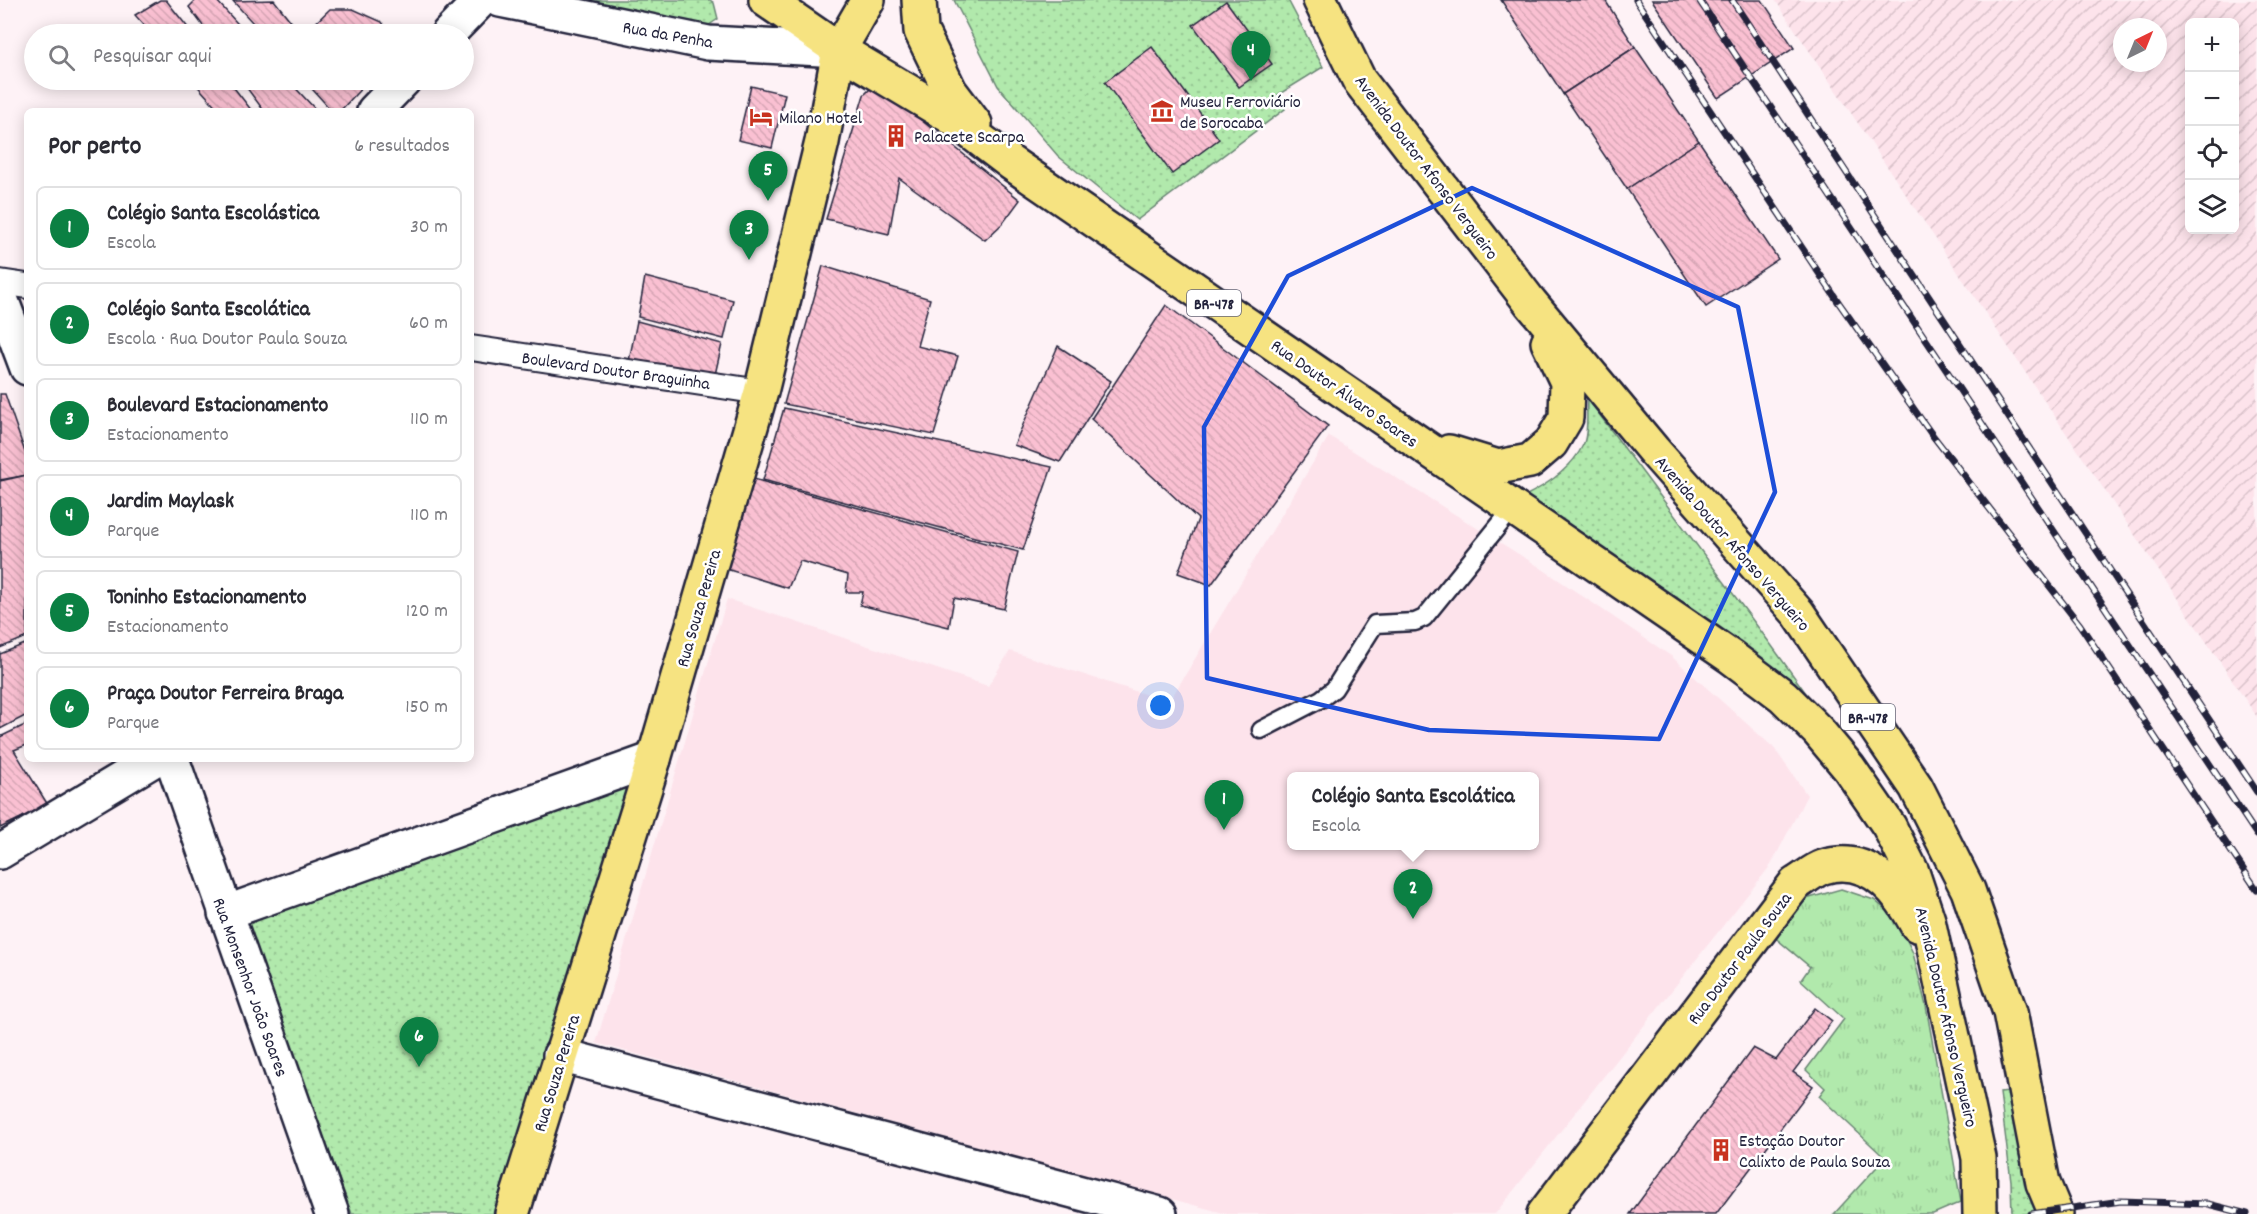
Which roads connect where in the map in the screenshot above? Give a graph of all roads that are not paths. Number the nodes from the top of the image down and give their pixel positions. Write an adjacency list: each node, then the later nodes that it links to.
1 (481, 0): 7 (street)
2 (500, 0): 8 (street, Rua da Penha)
3 (766, 0): 8 (main road, Rua Doutor Álvaro Soares)
4 (868, 0): 8 (main road, Rua Souza Pereira)
5 (919, 0): 11 (main road, BR-478)
6 (1320, 0): 15 (main road, Avenida Doutor Afonso Vergueiro / BR-478)
7 (458, 24)
8 (839, 50): 11 (main road, Rua Doutor Álvaro Soares); 18 (main road, Rua Souza Pereira)
9 (394, 90): 10 (street)
10 (377, 108)
11 (1011, 163): 19 (main road, Rua Doutor Álvaro Soares / BR-478)
12 (0, 282): 13 (street)
13 (24, 286)
14 (0, 296): 17 (street)
15 (1530, 302): 19 (main road); 35 (main road, Avenida Doutor Afonso Vergueiro / BR-478)
16 (474, 348): 18 (street, Boulevard Doutor Braguinha)
17 (24, 360)
18 (761, 392): 22 (main road, Rua Souza Pereira)
19 (1417, 442): 20 (main road, Rua Doutor Álvaro Soares / BR-478)
20 (1513, 508): 21 (lane); 25 (main road, Rua Doutor Álvaro Soares / BR-478)
21 (1261, 730)
22 (654, 759): 27 (street); 29 (main road, Rua Souza Pereira)
23 (150, 762): 26 (street)
24 (173, 762): 27 (street, Rua Monsenhor João Soares)
25 (1889, 826): 28 (main road, Avenida Doutor Afonso Vergueiro / BR-478)
26 (0, 852)
27 (225, 913): 30 (street, Rua Monsenhor João Soares)
28 (1943, 993): 33 (main road, Rua Doutor Paula Souza); 34 (main road, Avenida Doutor Afonso Vergueiro / BR-478)
29 (561, 1055): 31 (main road, Rua Souza Pereira); 32 (street)
30 (332, 1214)
31 (512, 1214)
32 (1160, 1214)
33 (1544, 1214)
34 (1980, 1214)
35 (2056, 1214)

